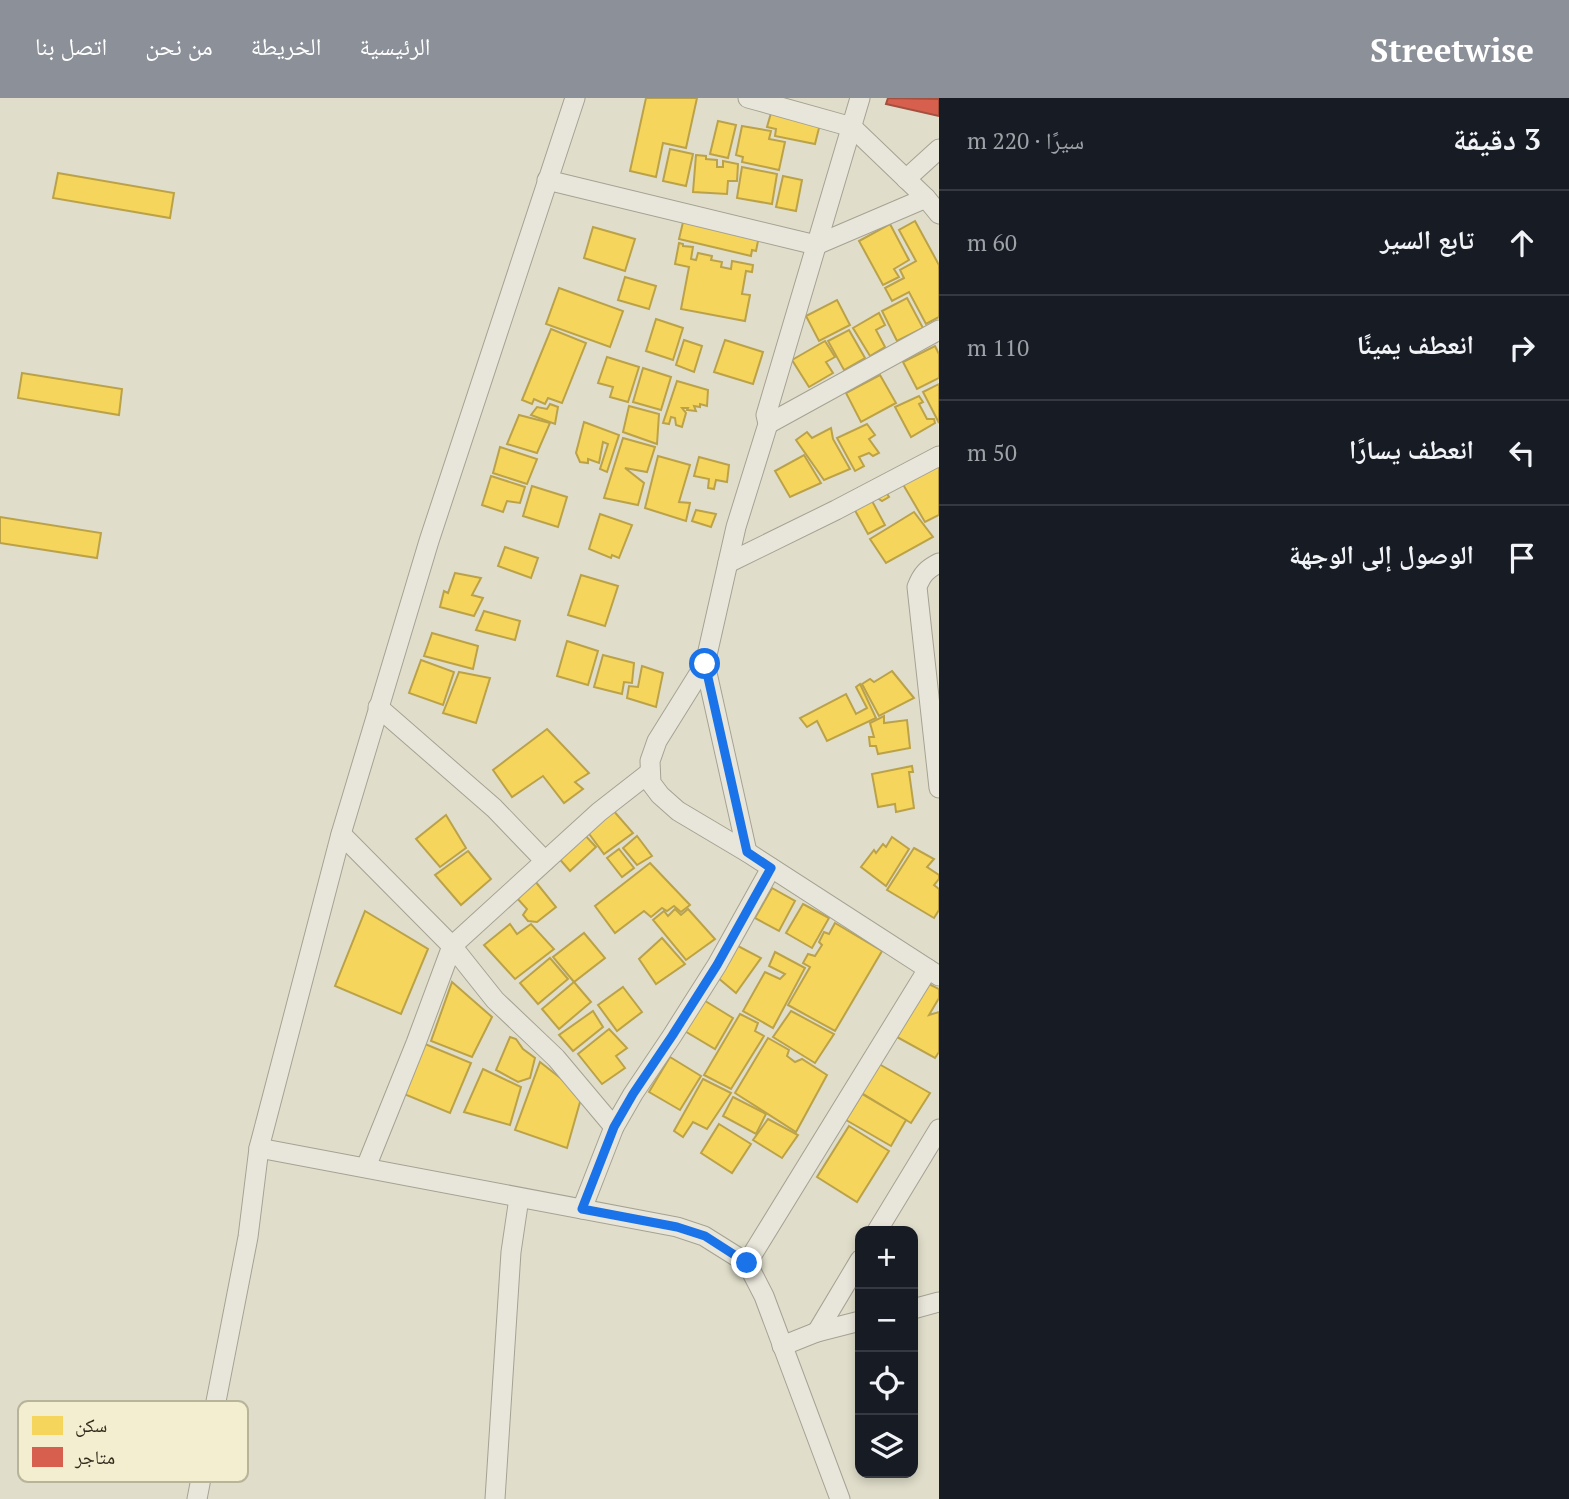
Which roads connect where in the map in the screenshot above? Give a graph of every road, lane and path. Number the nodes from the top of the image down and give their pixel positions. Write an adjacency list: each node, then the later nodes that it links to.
1 (575, 98): 7 (street)
2 (748, 98): 4 (street)
3 (860, 98): 4 (street)
4 (852, 127): 6 (street); 10 (street)
5 (939, 149): 6 (street)
6 (906, 179): 8 (street)
7 (547, 180): 10 (street); 17 (street)
8 (926, 198): 9 (street); 10 (street)
9 (939, 214)
10 (816, 245): 12 (street)
11 (939, 330): 12 (street)
12 (768, 424): 14 (street)
13 (939, 456): 14 (street)
14 (728, 562): 16 (street)
15 (939, 563): 19 (street)
16 (705, 664): 18 (street); 21 (street)
17 (378, 707): 20 (street); 22 (street)
18 (649, 773): 21 (street); 22 (street)
19 (939, 788)
20 (341, 834): 24 (street); 28 (street)
21 (747, 852): 23 (street)
22 (545, 861): 24 (street)
23 (771, 868): 25 (street); 26 (street)
24 (452, 946): 26 (street); 29 (street)
25 (933, 973): 33 (street)
26 (614, 1127): 31 (street)
27 (939, 1129): 32 (street)
28 (259, 1148): 29 (street); 40 (street)
29 (366, 1167): 30 (street)
30 (519, 1198): 31 (street); 41 (street)
31 (582, 1209): 33 (street)
32 (880, 1226)
33 (747, 1263): 39 (street)
34 (855, 1268): 38 (street)
35 (939, 1302): 36 (street)
36 (918, 1308)
37 (855, 1322): 38 (street)
38 (817, 1332): 39 (street)
39 (782, 1346): 42 (street)
40 (216, 1401)
41 (495, 1499)
42 (840, 1499)

